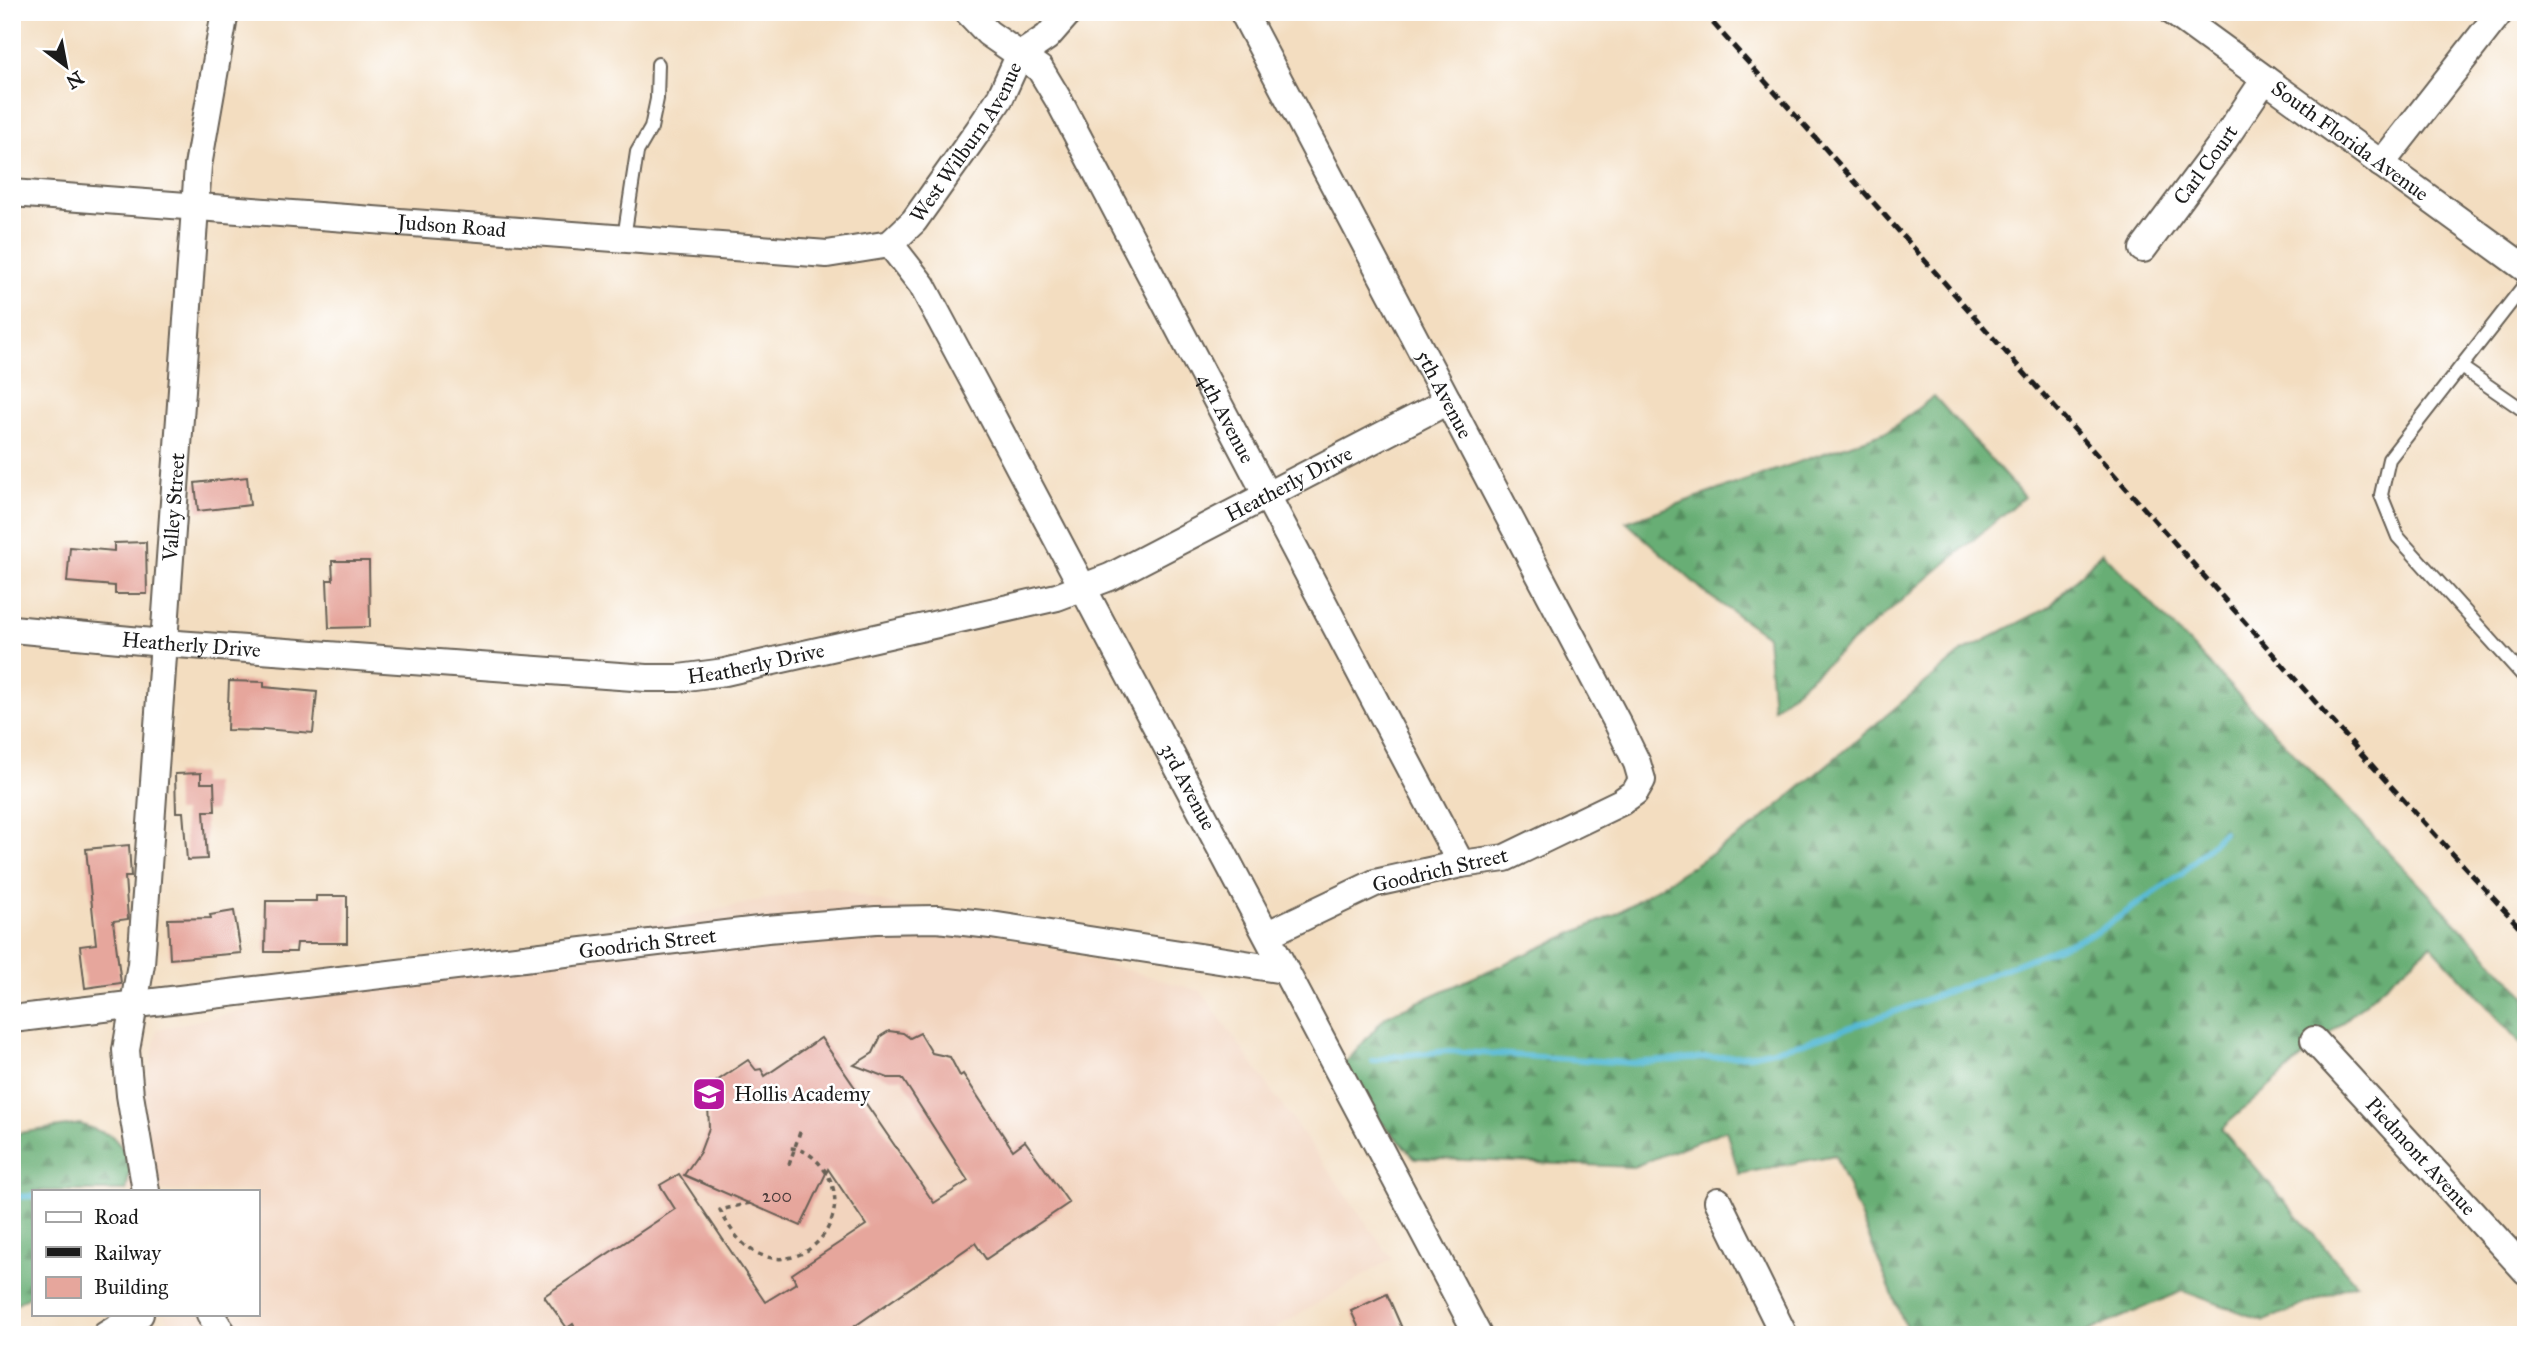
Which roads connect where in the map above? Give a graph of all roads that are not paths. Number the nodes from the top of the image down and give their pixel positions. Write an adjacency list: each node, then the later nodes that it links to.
1 (225, 12): 12 (street, Valley Street)
2 (968, 12): 7 (street, 4th Avenue)
3 (1069, 12): 7 (street, West Wilburn Avenue)
4 (1243, 12): 19 (street, 5th Avenue)
5 (2173, 12): 9 (street, South Florida Avenue)
6 (2500, 12): 10 (street)
7 (1019, 56): 14 (street, West Wilburn Avenue); 21 (street, 4th Avenue)
8 (659, 64): 13 (lane)
9 (2265, 79): 10 (street, South Florida Avenue); 15 (street, Carl Court)
10 (2381, 164): 16 (street, South Florida Avenue)
11 (12, 193): 12 (street, Judson Road)
12 (196, 206): 13 (street, Judson Road); 24 (street, Valley Street)
13 (624, 238): 14 (street, Judson Road)
14 (890, 244): 22 (street, 3rd Avenue)
15 (2143, 249)
16 (2526, 269)
17 (2526, 283): 18 (lane)
18 (2461, 367): 20 (lane); 25 (lane)
19 (1448, 401): 21 (street, Heatherly Drive); 26 (street, 5th Avenue)
20 (2526, 412)
21 (1266, 496): 22 (street, Heatherly Drive); 27 (street, 4th Avenue)
22 (1083, 587): 24 (street, Heatherly Drive); 28 (street, 3rd Avenue)
23 (12, 629): 24 (street, Heatherly Drive)
24 (163, 643): 30 (street, Valley Street)
25 (2526, 679)
26 (1642, 780): 27 (street, Goodrich Street)
27 (1461, 864): 28 (street, Goodrich Street)
28 (1268, 934): 29 (street, 3rd Avenue)
29 (1284, 970): 30 (street, Goodrich Street); 40 (street, 3rd Avenue)
30 (133, 1005): 31 (street, Goodrich Street); 33 (street, Valley Street)
31 (12, 1019)
32 (2314, 1040): 35 (street, Piedmont Avenue)
33 (146, 1190)
34 (1718, 1201): 41 (street)
35 (2526, 1271)
36 (137, 1316): 38 (street)
37 (211, 1316): 39 (street)
38 (106, 1335)
39 (224, 1335)
40 (1478, 1335)
41 (1784, 1335)

